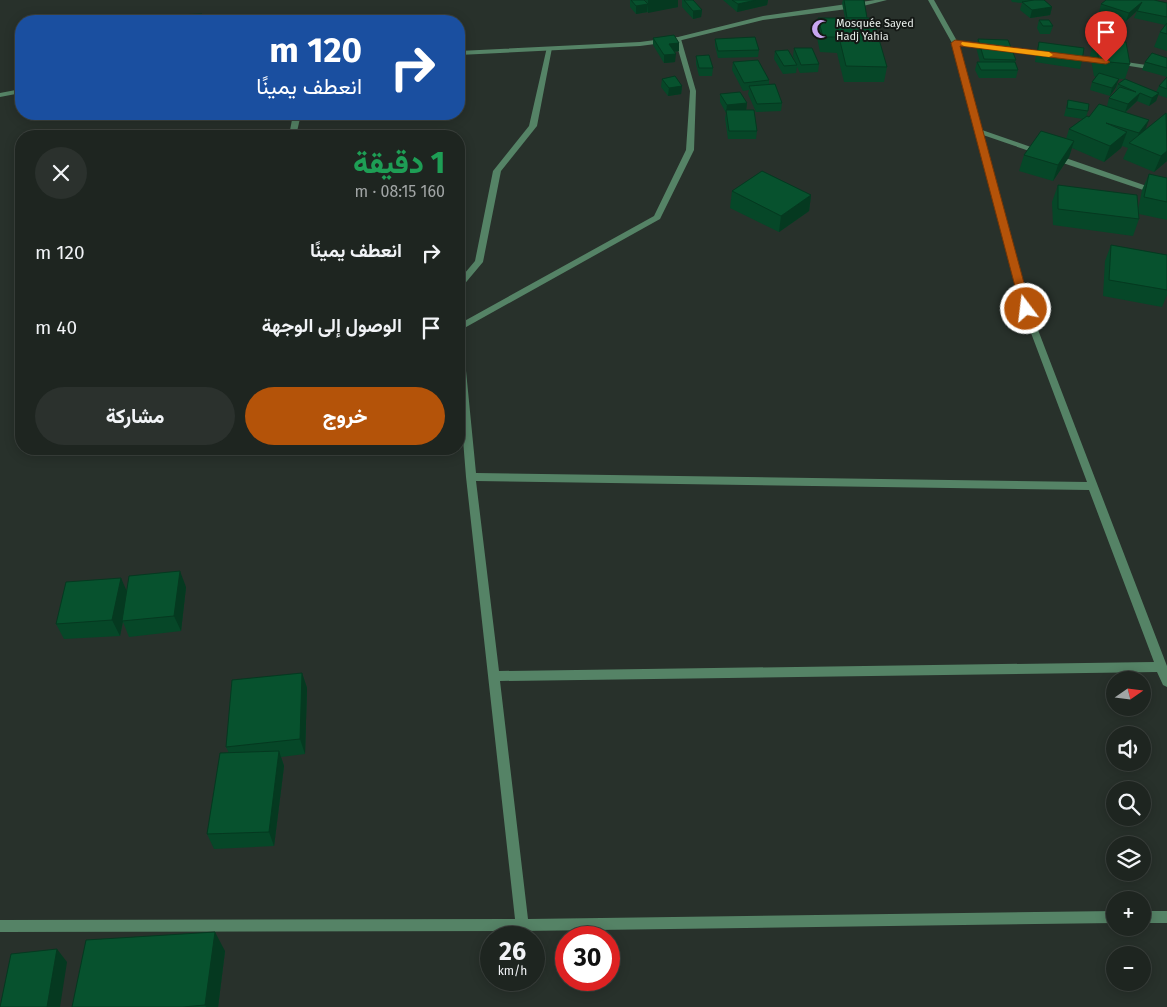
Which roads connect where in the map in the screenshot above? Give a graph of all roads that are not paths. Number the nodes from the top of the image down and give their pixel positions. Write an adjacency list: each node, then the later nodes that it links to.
1 (884, 0): 3 (street)
2 (931, 0): 4 (street)
3 (678, 39): 5 (street); 15 (street)
4 (955, 43): 7 (street); 12 (street)
5 (549, 48): 6 (street); 14 (street)
6 (465, 53)
7 (1054, 55)
8 (1064, 56): 9 (street)
9 (1167, 70)
10 (15, 92): 11 (street)
11 (0, 95)
12 (979, 131): 13 (street); 18 (street)
13 (1167, 196)
14 (465, 278)
15 (465, 325)
16 (465, 408): 17 (street)
17 (471, 477): 18 (street); 20 (street)
18 (1093, 486): 19 (street)
19 (1162, 668): 20 (street); 21 (street)
20 (494, 676): 25 (street)
21 (1167, 682)
22 (1106, 917): 25 (street)
23 (1151, 917): 24 (street)
24 (1167, 917)
25 (522, 925): 26 (street)
26 (0, 926)

